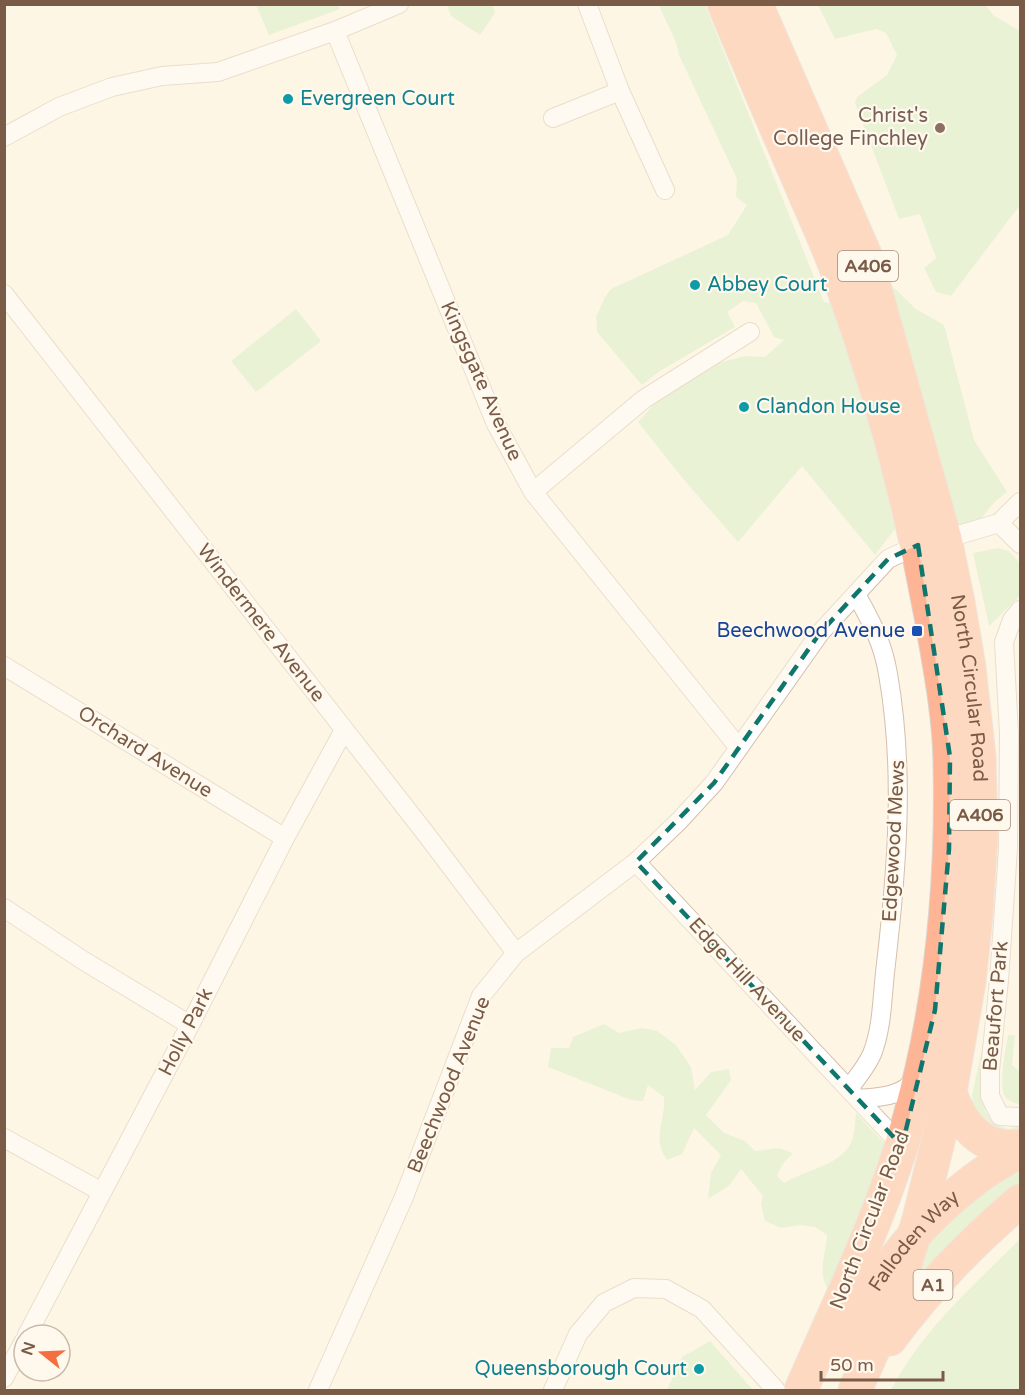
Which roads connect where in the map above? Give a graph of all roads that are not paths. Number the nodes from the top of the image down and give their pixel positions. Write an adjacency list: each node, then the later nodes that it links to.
1 (399, 4): 5 (street)
2 (587, 4): 6 (street)
3 (724, 4): 15 (highway, North Circular Road / A406)
4 (756, 4): 15 (highway, North Circular Road / A406)
5 (334, 31): 8 (street); 12 (street, Kingsgate Avenue)
6 (620, 91): 7 (street); 9 (street)
7 (553, 117)
8 (4, 137)
9 (665, 190)
10 (4, 294): 20 (street, Windermere Avenue)
11 (750, 332): 12 (street)
12 (533, 492): 21 (street, Kingsgate Avenue)
13 (1020, 502): 14 (street)
14 (999, 523): 15 (street, Beechwood Avenue); 16 (street)
15 (932, 542): 17 (street, Beechwood Avenue); 27 (highway, North Circular Road / A406); 28 (highway, North Circular Road / A406)
16 (1020, 544)
17 (856, 594): 21 (street, Beechwood Avenue); 29 (street, Edgewood Mews)
18 (1020, 610): 30 (street, Beaufort Park)
19 (4, 666): 22 (street, Orchard Avenue)
20 (344, 730): 22 (street, Holly Park); 25 (street, Windermere Avenue)
21 (739, 748): 23 (street, Beechwood Avenue)
22 (285, 838): 26 (street, Holly Park)
23 (636, 862): 25 (street, Beechwood Avenue); 29 (street, Edge Hill Avenue)
24 (4, 908): 26 (street)
25 (516, 953): 41 (street, Beechwood Avenue)
26 (190, 1025): 34 (street, Holly Park)
27 (921, 1071): 29 (street); 32 (highway, North Circular Road / A406)
28 (950, 1092): 33 (highway); 36 (highway, North Circular Road / A406)
29 (854, 1093): 32 (street, Edge Hill Avenue)
30 (1020, 1117)
31 (4, 1138): 34 (street)
32 (902, 1146): 44 (highway, North Circular Road / A406)
33 (1020, 1149): 36 (highway, Falloden Way / A1)
34 (102, 1192): 37 (street, Holly Park)
35 (1020, 1201): 40 (highway, Falloden Way / A1)
36 (915, 1235): 40 (highway, North Circular Road / A406); 45 (highway, Falloden Way / A1)
37 (33, 1323)
38 (12, 1363): 39 (street)
39 (4, 1378)
40 (857, 1386)
41 (318, 1390)
42 (553, 1390): 43 (street)
43 (776, 1390)
44 (801, 1390)
45 (823, 1390)

